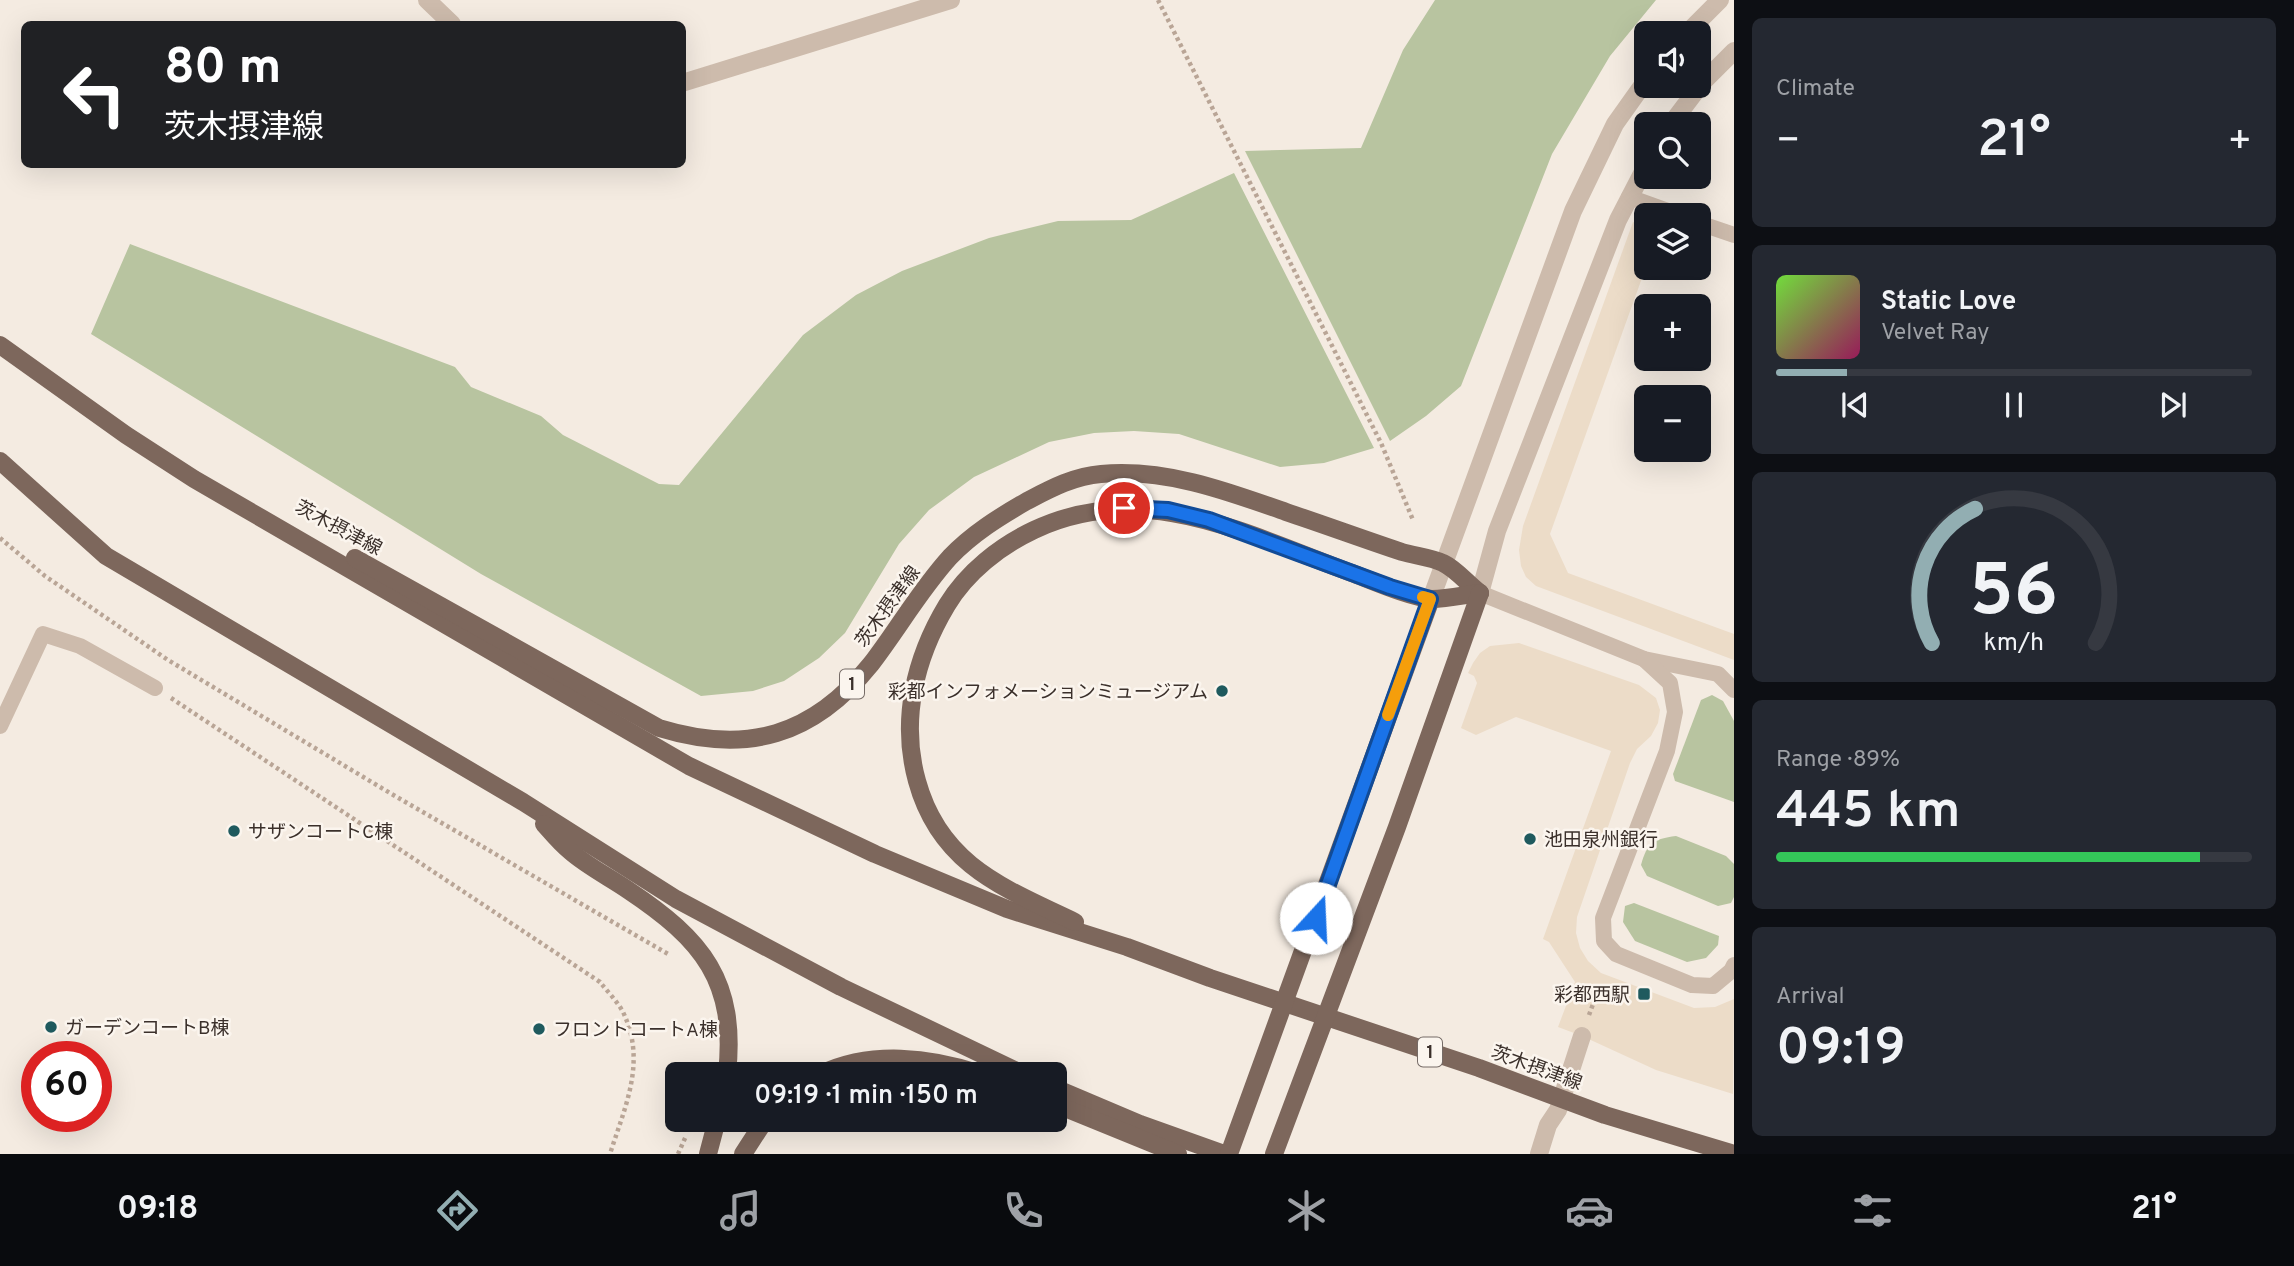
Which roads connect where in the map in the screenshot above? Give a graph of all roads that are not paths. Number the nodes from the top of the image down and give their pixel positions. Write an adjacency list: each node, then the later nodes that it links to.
1 (427, 0): 4 (street)
2 (951, 0): 7 (street)
3 (1720, 0): 5 (street)
4 (449, 21)
5 (1699, 21)
6 (1734, 51): 9 (street)
7 (686, 82)
8 (1634, 97): 18 (street)
9 (1680, 112)
10 (1634, 188): 11 (street)
11 (1629, 197): 12 (lane); 19 (street)
12 (1646, 203)
13 (1711, 227): 14 (lane)
14 (1734, 235)
15 (0, 345): 17 (main road, 茨木摂津線 / 1)
16 (0, 461): 25 (main road)
17 (194, 479): 18 (main road, 茨木摂津線 / 1); 26 (main road, 茨木摂津線 / 1)
18 (1443, 563): 19 (main road, 茨木摂津線 / 1); 20 (street)
19 (1480, 593): 20 (main road, 茨木摂津線 / 1); 21 (lane); 41 (main road)
20 (1430, 599): 26 (main road, 茨木摂津線 / 1); 40 (main road)
21 (1644, 659): 23 (lane); 27 (lane)
22 (155, 688): 24 (lane)
23 (1734, 690)
24 (0, 726)
25 (523, 802): 29 (main road); 32 (main road)
26 (1127, 947): 43 (main road, 茨木摂津線 / 1)
27 (1734, 965)
28 (1582, 1036): 42 (street)
29 (728, 1062)
30 (854, 1062): 31 (main road)
31 (934, 1062)
32 (998, 1062)
33 (1067, 1093): 40 (main road)
34 (1067, 1109): 39 (main road)
35 (714, 1132): 37 (main road)
36 (757, 1132): 38 (main road)
37 (708, 1154)
38 (743, 1154)
39 (1178, 1154)
40 (1226, 1154)
41 (1275, 1154)
42 (1539, 1154)
43 (1734, 1154)

